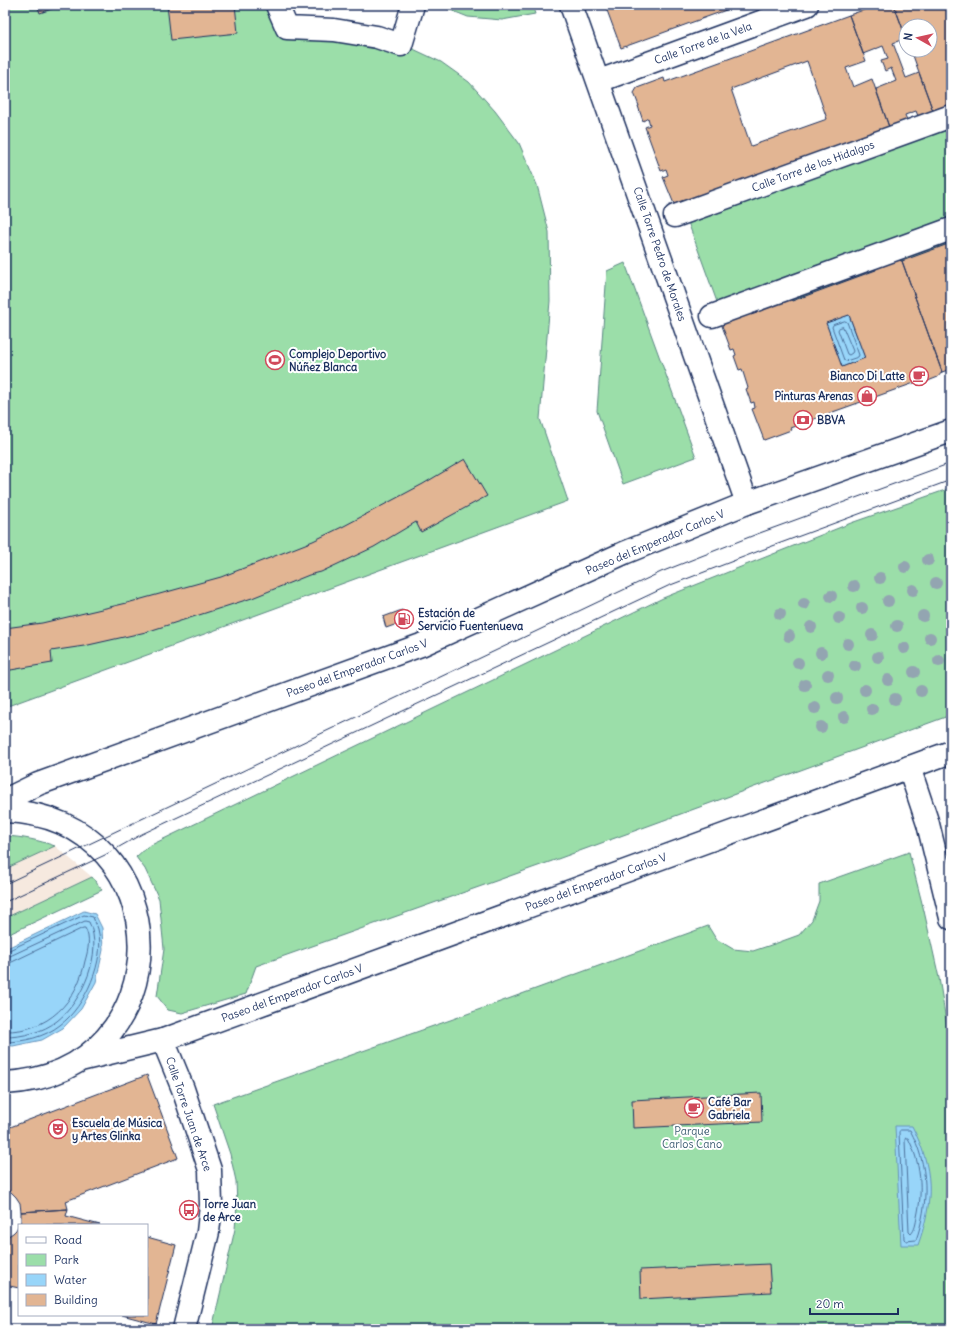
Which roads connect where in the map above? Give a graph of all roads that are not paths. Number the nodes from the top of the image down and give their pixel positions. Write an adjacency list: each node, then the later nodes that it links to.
1 (277, 5): 2 (main road)
2 (413, 5)
3 (571, 5): 5 (main road, Calle Torre Pedro de Morales)
4 (807, 5): 5 (main road, Calle Torre de la Vela)
5 (598, 81): 11 (main road, Calle Torre Pedro de Morales)
6 (951, 116): 7 (main road, Calle Torre de los Hidalgos)
7 (675, 216)
8 (951, 230): 9 (main road)
9 (712, 316)
10 (951, 431): 11 (main road, Paseo del Emperador Carlos V)
11 (748, 503): 14 (main road, Paseo del Emperador Carlos V)
12 (951, 752): 13 (main road, Paseo del Emperador Carlos V)
13 (909, 767): 16 (main road); 17 (main road, Paseo del Emperador Carlos V)
14 (5, 800)
15 (5, 811): 18 (main road)
16 (951, 918)
17 (163, 1040): 18 (main road, Paseo del Emperador Carlos V); 20 (main road, Calle Torre Juan de Arce)
18 (80, 1060): 19 (main road)
19 (5, 1083)
20 (184, 1329)

